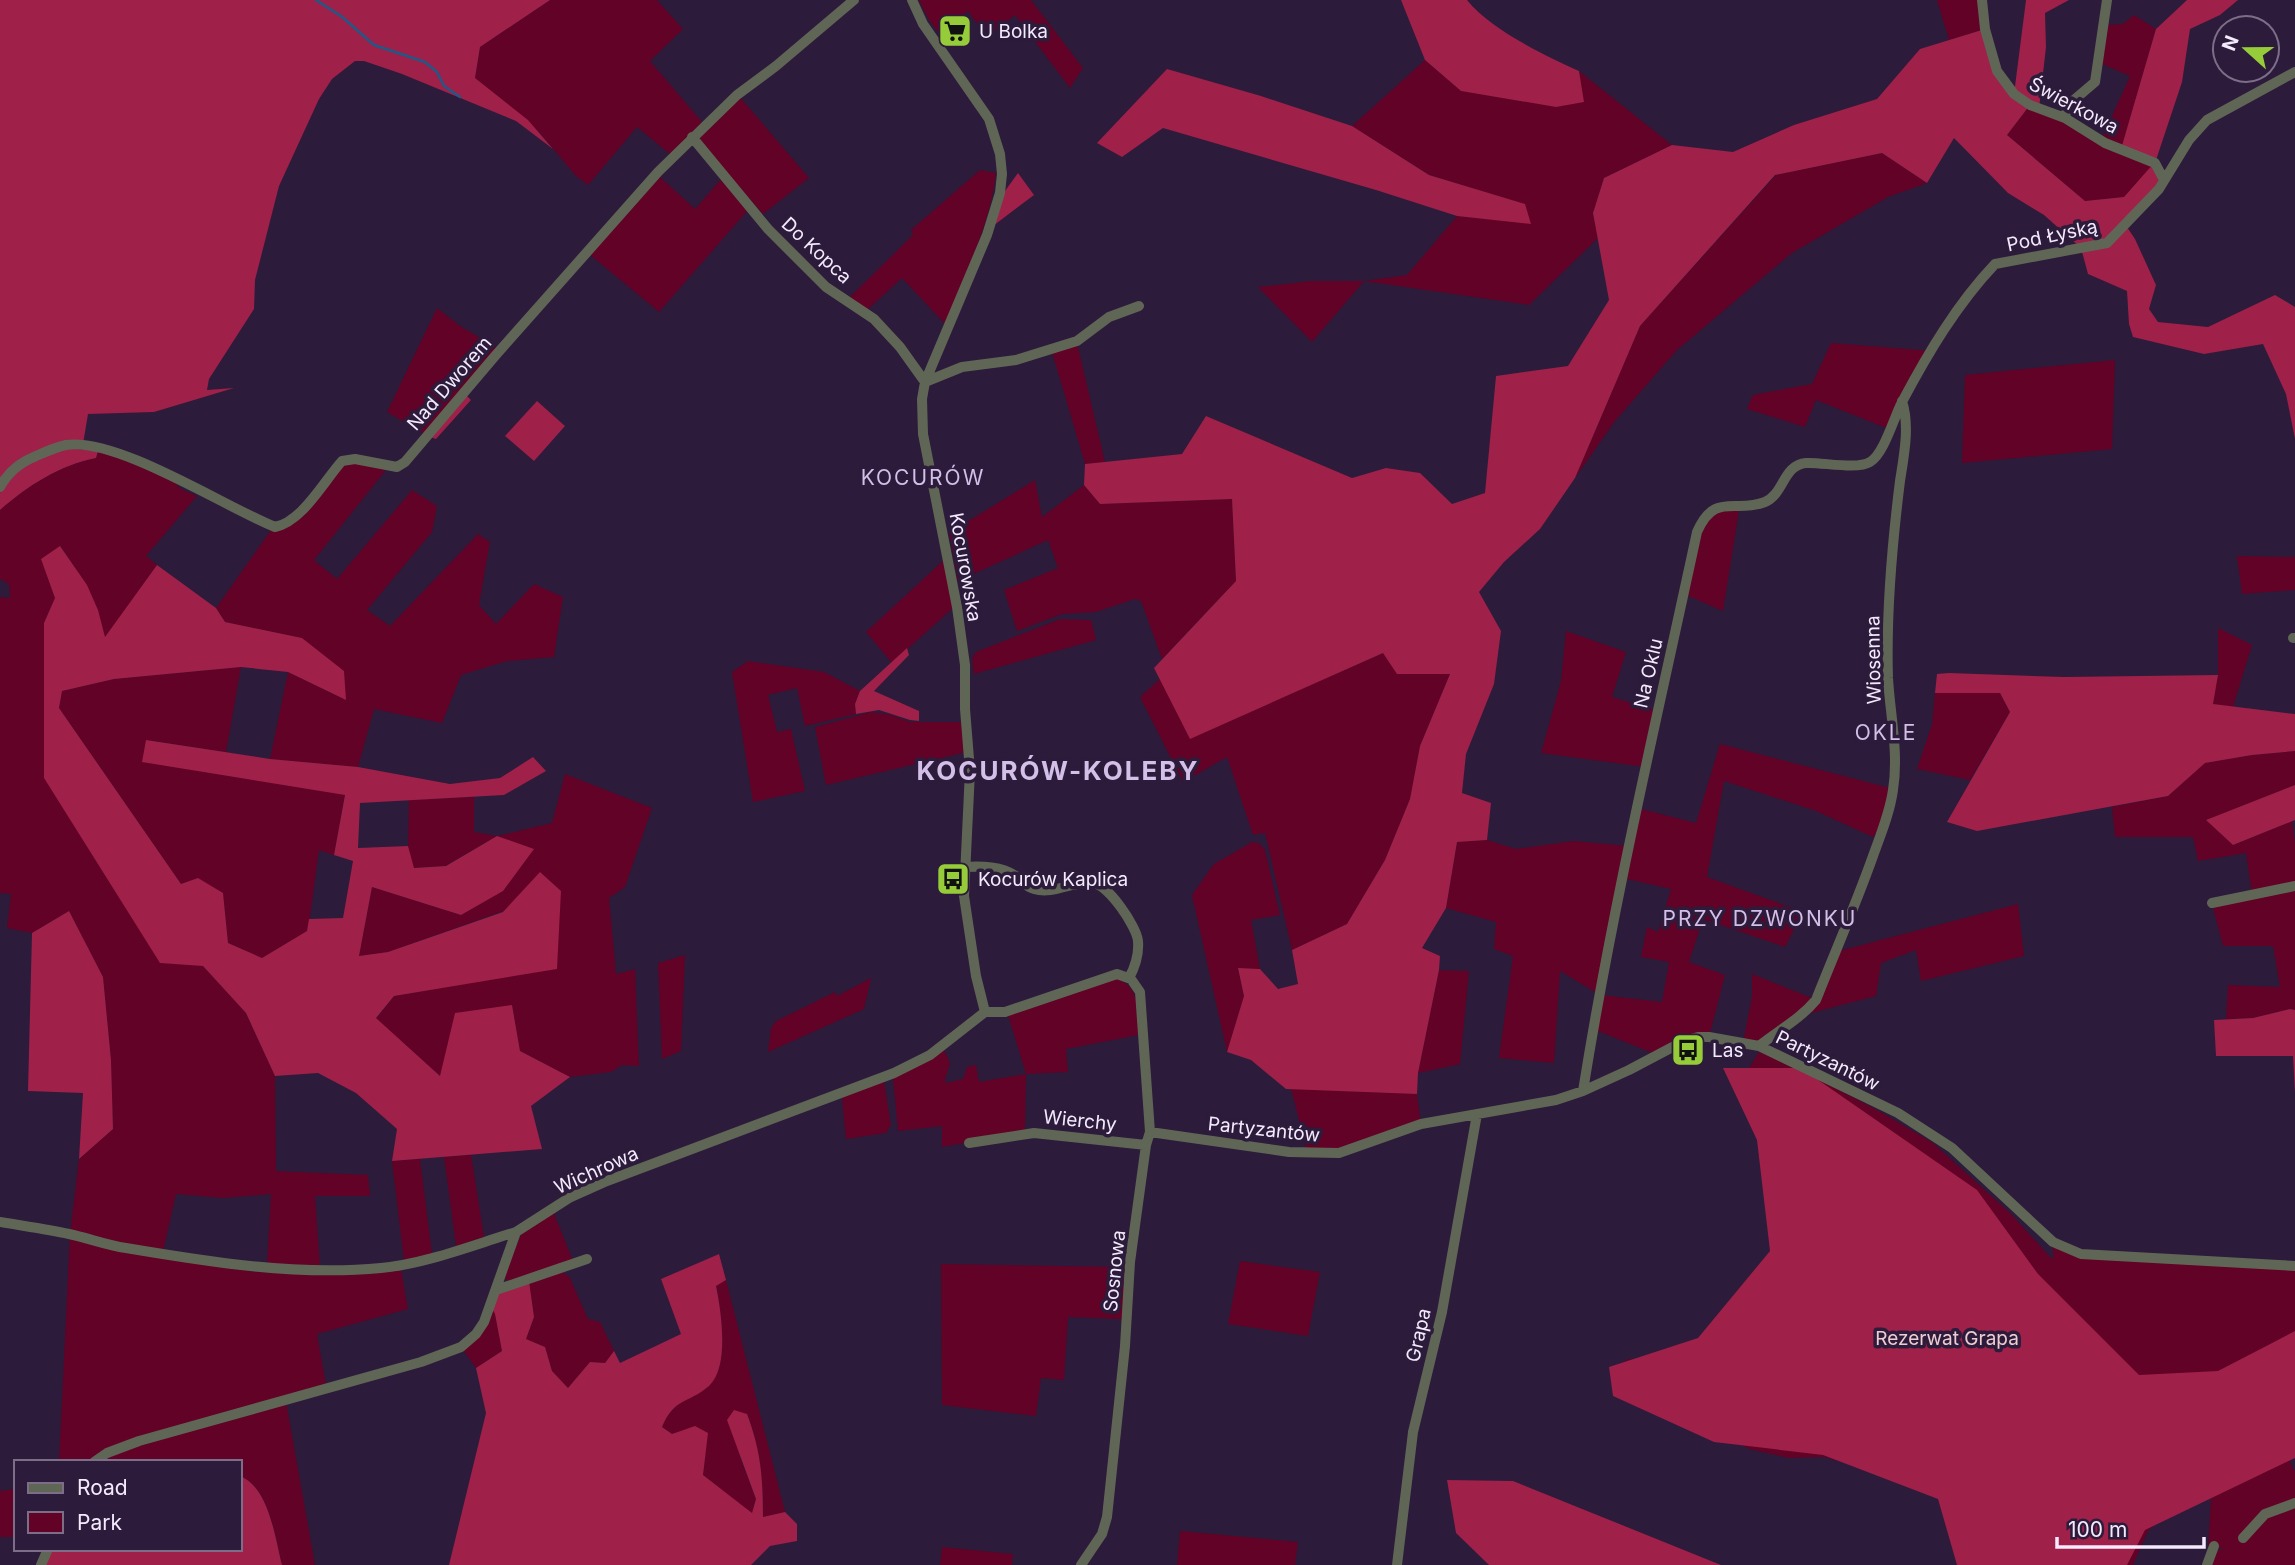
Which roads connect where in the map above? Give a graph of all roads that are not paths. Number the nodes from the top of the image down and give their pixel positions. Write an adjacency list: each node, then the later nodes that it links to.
1 (854, 0): 7 (street, Nad Dworem)
2 (912, 0): 10 (street, Kocurowska)
3 (1982, 0): 6 (street, Świerkowa)
4 (2107, 0): 6 (street)
5 (2295, 72): 8 (street, Pod Łyską)
6 (2065, 118): 8 (street, Świerkowa)
7 (692, 137): 10 (street, Do Kopca); 12 (street, Nad Dworem)
8 (2164, 180): 11 (street, Pod Łyską)
9 (1139, 306): 10 (street)
10 (925, 382): 13 (street, Kocurowska)
11 (1902, 401): 18 (street, Wiosenna); 19 (street, Na Oklu)
12 (0, 487)
13 (964, 867): 16 (street); 17 (street, Kocurowska)
14 (2295, 886): 15 (street)
15 (2212, 903)
16 (1129, 978): 17 (street, Wichrowa); 21 (street, Sosnowa)
17 (985, 1012): 25 (street, Wichrowa)
18 (1759, 1046): 19 (street, Partyzantów); 27 (street, Partyzantów)
19 (1583, 1091): 20 (street, Partyzantów)
20 (1477, 1114): 21 (street, Partyzantów); 34 (street, Grapa)
21 (1150, 1132): 23 (street, Sosnowa)
22 (969, 1143): 23 (street, Wierchy)
23 (1146, 1145): 33 (street, Sosnowa)
24 (0, 1222): 25 (street, Wichrowa)
25 (516, 1232): 28 (street)
26 (587, 1259): 28 (street)
27 (2295, 1266)
28 (496, 1290): 29 (street)
29 (97, 1460)
30 (2295, 1503): 31 (street)
31 (2243, 1538)
32 (2214, 1546): 35 (street)
33 (1081, 1565)
34 (1397, 1565)
35 (2207, 1565)

